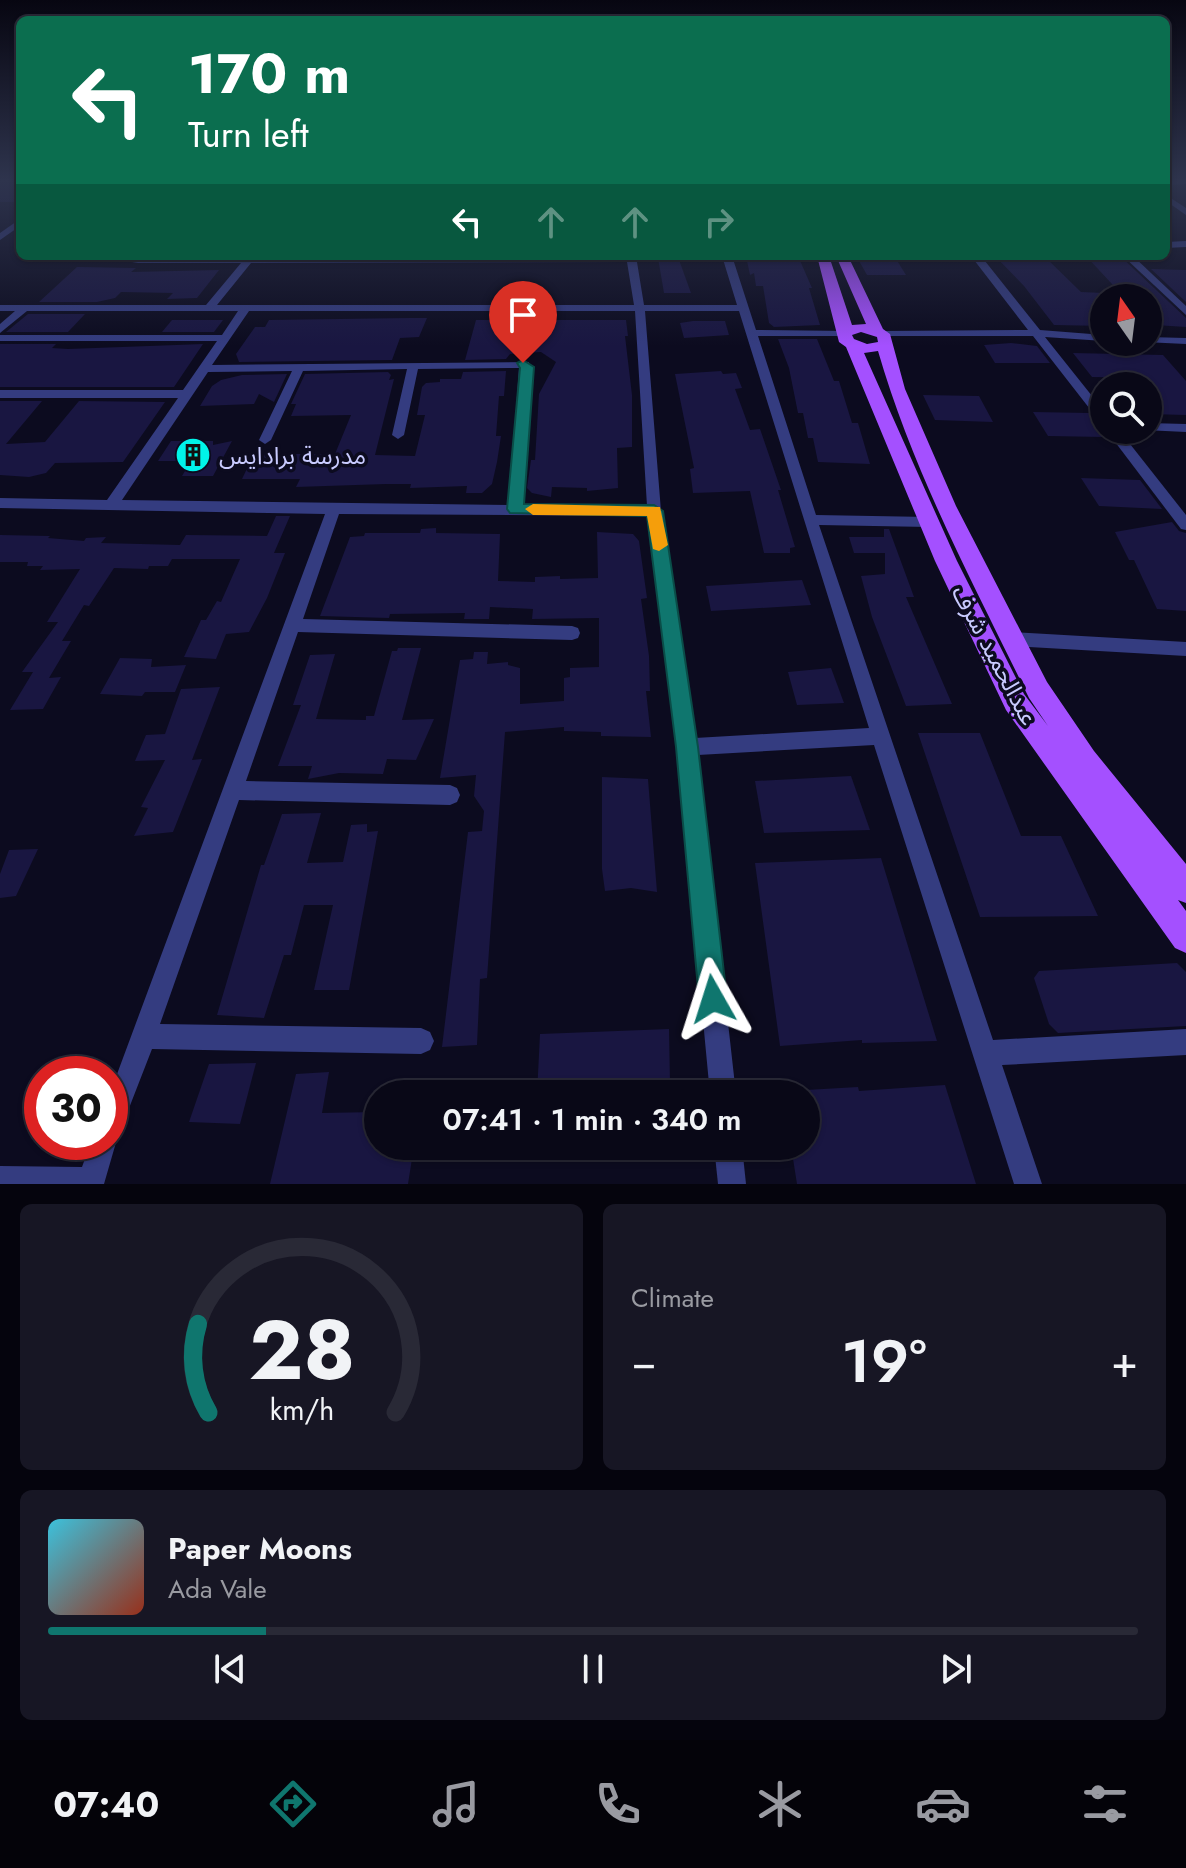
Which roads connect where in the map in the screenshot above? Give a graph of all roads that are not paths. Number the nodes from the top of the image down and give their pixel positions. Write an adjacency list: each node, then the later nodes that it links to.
1 (138, 260): 2 (street)
2 (248, 260): 11 (street)
3 (631, 260): 14 (street)
4 (728, 260): 12 (street)
5 (824, 260): 21 (main road, عبدالحميد شرف)
6 (844, 260): 22 (main road, عبدالحميد شرف)
7 (979, 260): 18 (street)
8 (1132, 260): 15 (street)
9 (25, 307): 10 (street); 11 (street); 16 (street)
10 (0, 308)
11 (209, 308): 13 (street)
12 (745, 308): 14 (street); 17 (street)
13 (245, 309): 14 (street); 20 (street)
14 (640, 310): 41 (street)
15 (1186, 312)
16 (0, 330)
17 (752, 333): 21 (street); 42 (street)
18 (1038, 336): 22 (street); 23 (street); 31 (street)
19 (0, 338): 20 (street)
20 (224, 338): 28 (street)
21 (848, 338): 22 (main road); 43 (main road, عبدالحميد شرف)
22 (883, 338): 47 (main road, عبدالحميد شرف)
23 (1090, 338)
24 (1162, 340): 25 (street)
25 (1186, 341)
26 (413, 367): 27 (street); 34 (street); 40 (street)
27 (299, 368): 28 (street); 35 (street)
28 (204, 369): 30 (street)
29 (0, 394): 30 (street)
30 (189, 394): 38 (street)
31 (1090, 401)
32 (1162, 427): 33 (street)
33 (1186, 428)
34 (398, 435)
35 (265, 440)
36 (1123, 444): 44 (street)
37 (0, 503): 38 (street)
38 (111, 505): 39 (street)
39 (334, 509): 40 (street); 45 (street)
40 (516, 509): 41 (street)
41 (654, 511): 50 (street)
42 (810, 520): 43 (street); 49 (street)
43 (929, 522): 54 (main road, عبدالحميد شرف)
44 (1186, 525)
45 (291, 625): 46 (street); 51 (street)
46 (572, 633)
47 (1010, 639): 48 (street); 53 (main road, عبدالحميد شرف)
48 (1186, 649)
49 (883, 736): 50 (street); 58 (street)
50 (687, 747): 60 (street)
51 (232, 790): 52 (street); 55 (street)
52 (450, 795)
53 (1186, 888)
54 (1186, 937)
55 (144, 1036): 56 (street); 59 (street)
56 (421, 1041)
57 (1186, 1042): 58 (street)
58 (985, 1053): 66 (street)
59 (128, 1080)
60 (722, 1080)
61 (98, 1160): 64 (street)
62 (729, 1160): 65 (street)
63 (0, 1180): 64 (street)
64 (90, 1183)
65 (732, 1184)
66 (1028, 1184)

